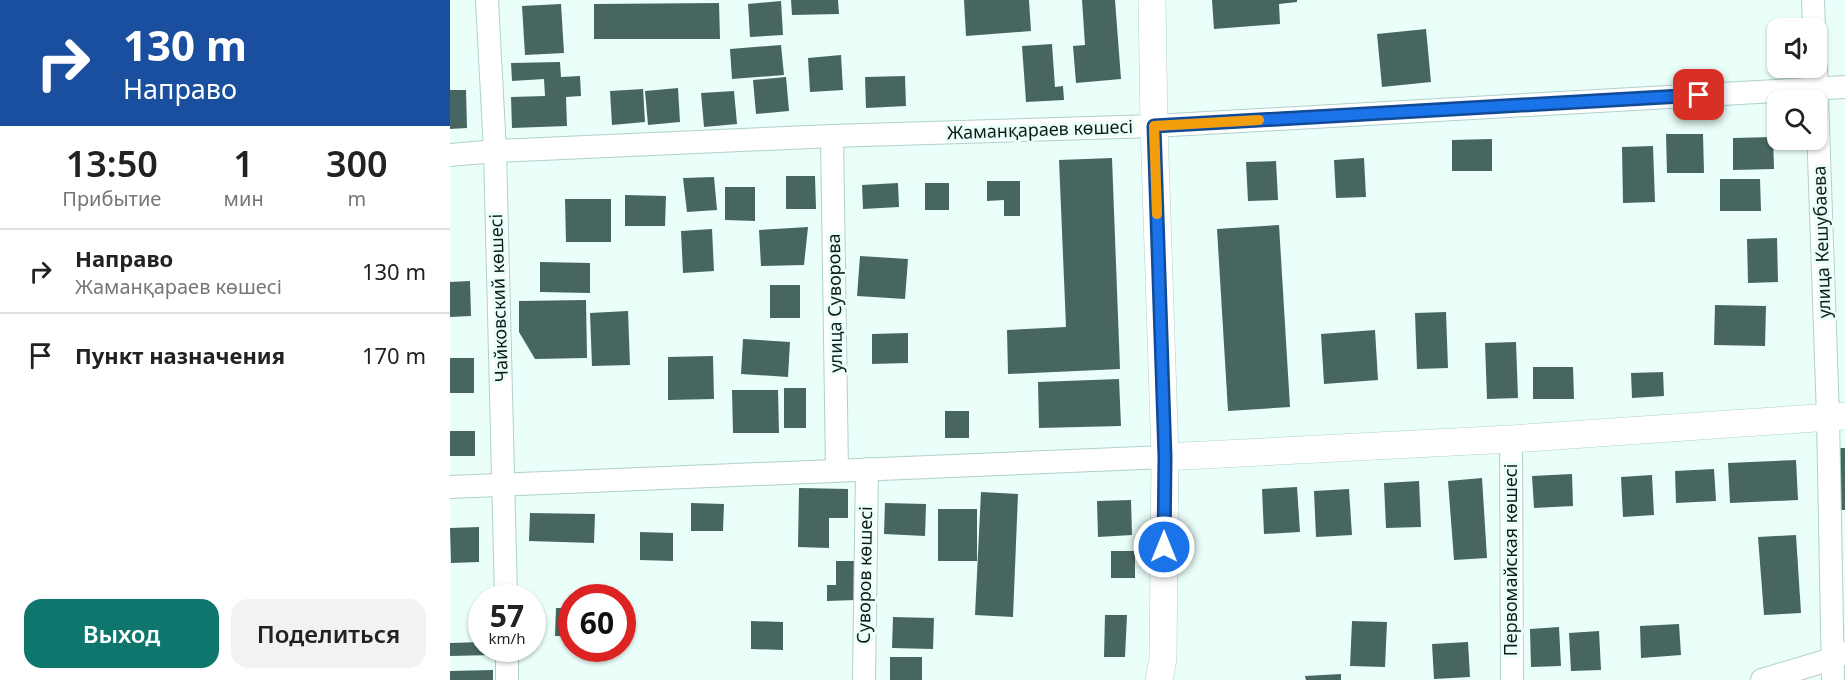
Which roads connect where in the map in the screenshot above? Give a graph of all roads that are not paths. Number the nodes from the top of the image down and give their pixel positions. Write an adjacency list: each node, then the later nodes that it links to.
1 (487, 0): 9 (street, Чайковский көшесі)
2 (1152, 0): 7 (main road)
3 (1813, 0): 4 (street)
4 (1814, 18)
5 (1816, 78): 6 (street, Жаманқараев көшесі); 7 (street, Жаманқараев көшесі); 11 (street, улица Кешубаева)
6 (1845, 87)
7 (1154, 126): 8 (street, Жаманқараев көшесі); 13 (main road)
8 (832, 136): 9 (street, Жаманқараев көшесі); 15 (street, улица Суворова)
9 (495, 151): 10 (street, Жаманқараев көшесі); 16 (street, Чайковский көшесі)
10 (450, 155)
11 (1836, 417): 12 (main road); 20 (street, улица Кешубаева)
12 (1511, 439): 13 (main road); 24 (street, Первомайская көшесі)
13 (1165, 457): 14 (street); 23 (main road)
14 (867, 469): 15 (street); 22 (street, Суворов көшесі)
15 (837, 471): 16 (street)
16 (504, 485): 17 (street); 18 (street, Чайковский көшесі)
17 (450, 487)
18 (506, 584)
19 (507, 662): 21 (street)
20 (1837, 664): 25 (street)
21 (507, 680)
22 (864, 680)
23 (1159, 680)
24 (1512, 680)
25 (1762, 680)

